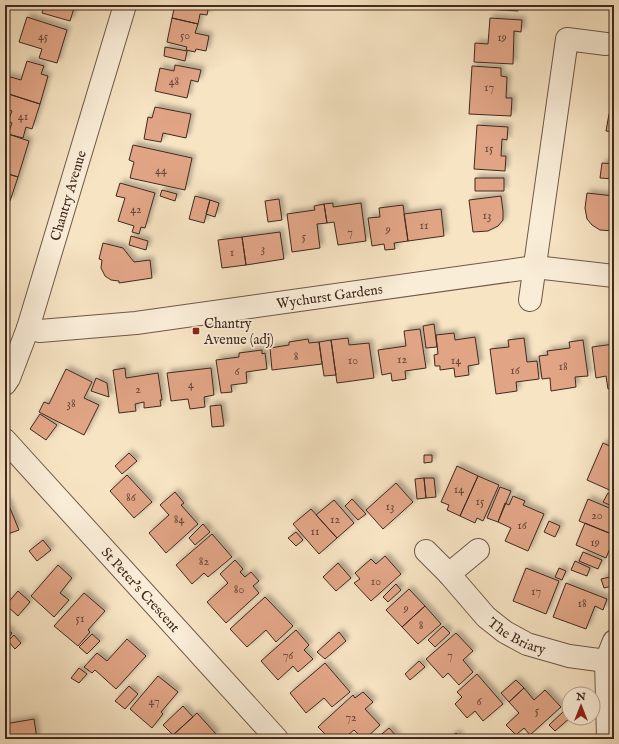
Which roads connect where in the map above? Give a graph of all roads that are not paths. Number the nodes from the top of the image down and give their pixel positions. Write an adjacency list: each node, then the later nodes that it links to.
1 (125, 5): 6 (street, Chantry Avenue)
2 (606, 44): 3 (street)
3 (535, 266): 4 (street, Wychurst Gardens); 5 (street); 6 (street, Wychurst Gardens)
4 (614, 276)
5 (530, 300)
6 (28, 328): 7 (street, Chantry Avenue)
7 (5, 384)
8 (5, 440): 13 (street, St Peter's Crescent)
9 (478, 550): 11 (street)
10 (426, 551): 11 (street, The Briary)
11 (449, 574): 12 (street, The Briary)
12 (610, 651): 14 (street, The Briary)
13 (276, 739)
14 (608, 739)

